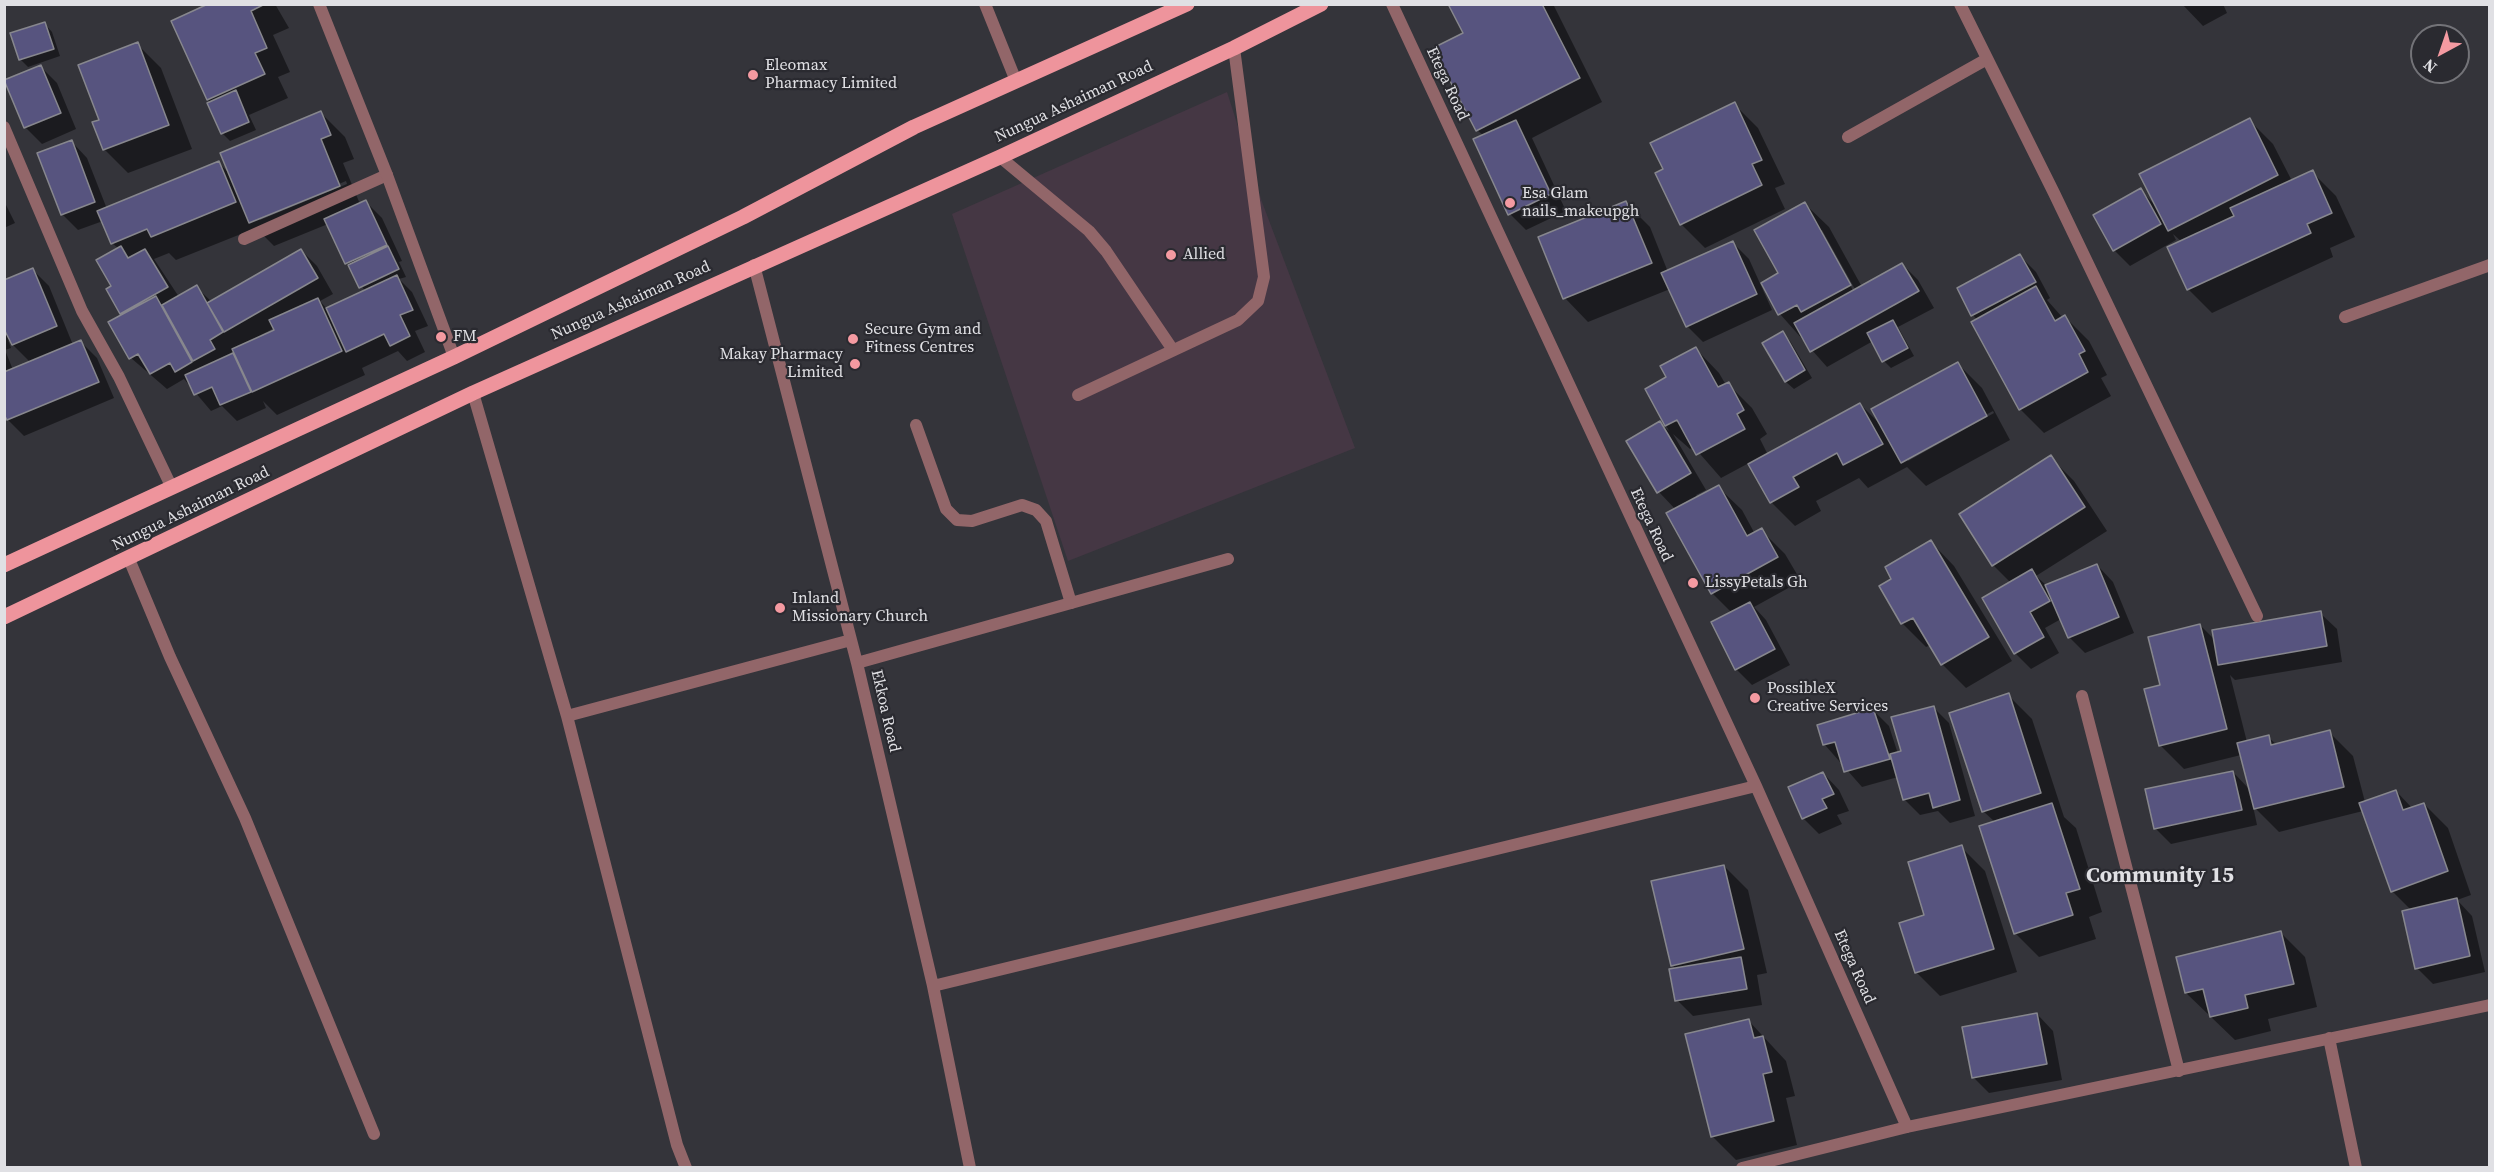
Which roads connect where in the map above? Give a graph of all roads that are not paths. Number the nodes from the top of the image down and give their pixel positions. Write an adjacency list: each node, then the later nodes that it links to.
1 (319, 4): 13 (street)
2 (985, 4): 9 (street)
3 (1187, 4): 9 (main road, Nungua Ashaiman Road)
4 (1321, 4): 7 (main road, Nungua Ashaiman Road)
5 (1392, 4): 34 (street, Etega Road)
6 (1960, 4): 8 (street)
7 (1234, 48): 12 (main road, Nungua Ashaiman Road); 18 (street)
8 (1987, 59): 11 (street); 28 (street)
9 (1016, 81): 19 (main road, Nungua Ashaiman Road)
10 (4, 127): 23 (street)
11 (1848, 137)
12 (1000, 157): 15 (main road, Nungua Ashaiman Road); 18 (street)
13 (387, 175): 14 (street); 19 (street)
14 (244, 239)
15 (754, 265): 20 (main road, Nungua Ashaiman Road); 30 (street, Ekkoa Road)
16 (2490, 265): 17 (street)
17 (2345, 317)
18 (1173, 350): 21 (street)
19 (454, 357): 23 (main road, Nungua Ashaiman Road)
20 (473, 393): 25 (main road, Nungua Ashaiman Road); 33 (street)
21 (1078, 395)
22 (916, 425): 27 (street)
23 (172, 488): 26 (main road, Nungua Ashaiman Road)
24 (1228, 558): 27 (street)
25 (129, 559): 29 (main road, Nungua Ashaiman Road); 40 (street)
26 (4, 565)
27 (1071, 603): 31 (street)
28 (2257, 616)
29 (4, 617)
30 (851, 640): 31 (street, Ekkoa Road); 33 (street)
31 (856, 663): 35 (street, Ekkoa Road)
32 (2082, 696): 38 (street)
33 (567, 716): 41 (street)
34 (1756, 786): 35 (street); 39 (street, Etega Road)
35 (933, 986): 42 (street, Ekkoa Road)
36 (2490, 1005): 37 (street)
37 (2329, 1038): 38 (street); 44 (street)
38 (2179, 1071): 39 (street)
39 (1907, 1127): 43 (street)
40 (374, 1134)
41 (686, 1167)
42 (970, 1167)
43 (1742, 1167)
44 (2356, 1167)

